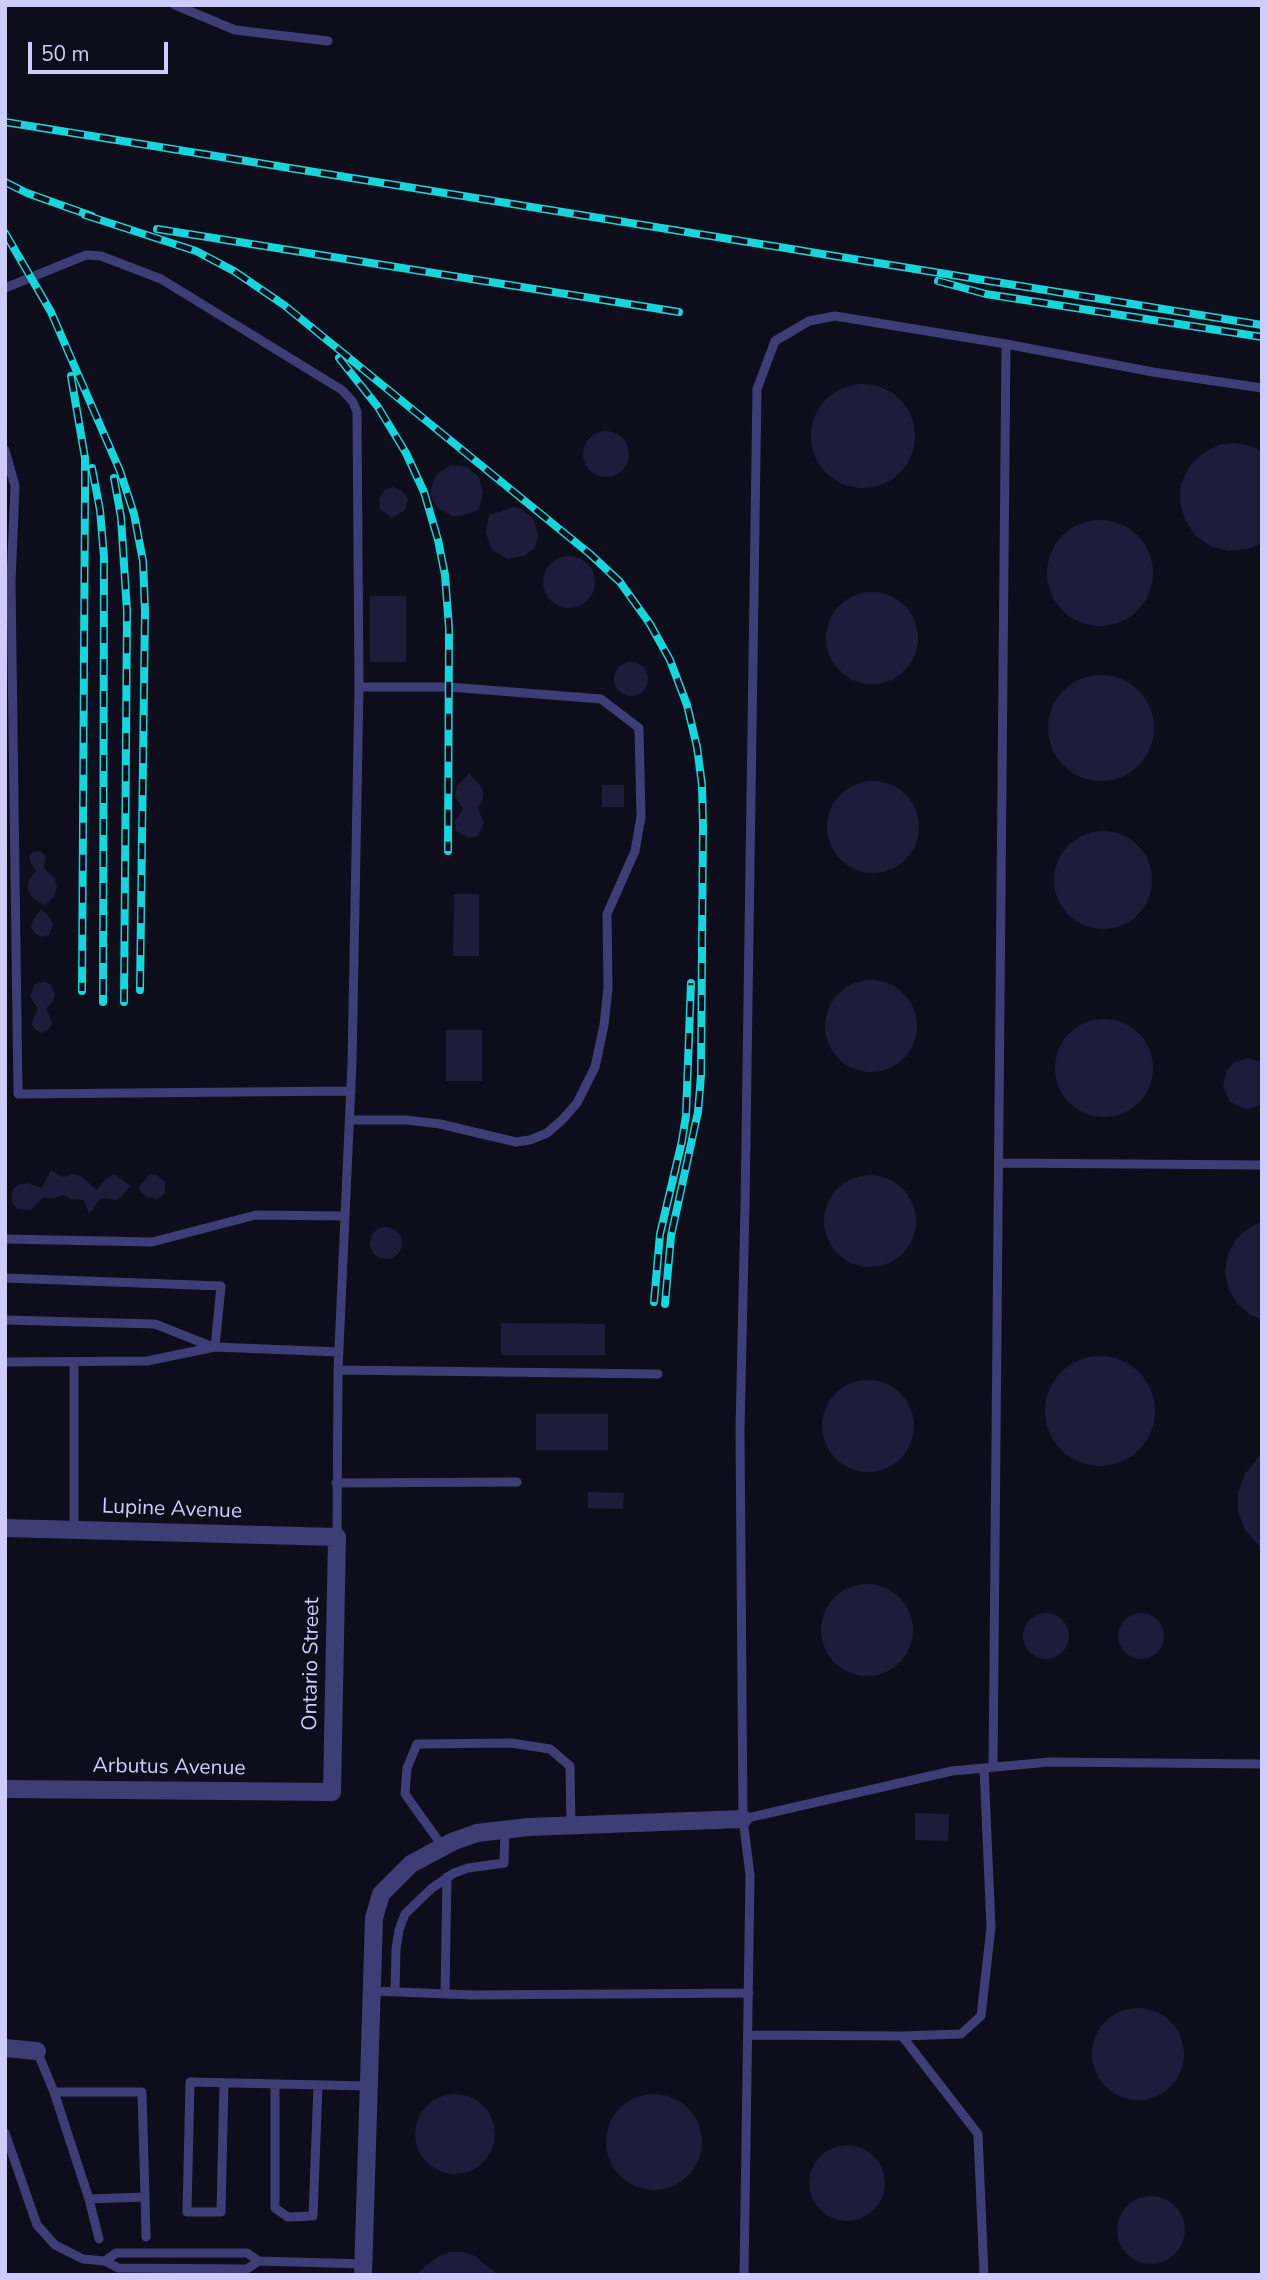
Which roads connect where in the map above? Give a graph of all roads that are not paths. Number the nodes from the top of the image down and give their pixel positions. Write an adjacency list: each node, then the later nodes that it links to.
1 (175, 5): 2 (lane)
2 (328, 41)
3 (5, 288): 7 (lane)
4 (1006, 344): 5 (lane); 12 (lane); 33 (lane)
5 (1262, 388)
6 (5, 450): 10 (lane)
7 (359, 687): 8 (lane); 11 (lane)
8 (351, 1091): 10 (lane); 11 (lane)
9 (5, 1094): 10 (lane)
10 (18, 1094)
11 (349, 1120): 14 (lane)
12 (999, 1163): 13 (lane); 30 (lane)
13 (1262, 1165)
14 (345, 1216): 15 (lane); 19 (lane)
15 (5, 1239)
16 (5, 1278): 18 (lane)
17 (5, 1320): 18 (lane)
18 (215, 1347): 19 (lane); 21 (lane)
19 (339, 1352): 22 (lane)
20 (5, 1362): 21 (lane)
21 (74, 1363): 27 (lane)
22 (338, 1370): 23 (lane); 25 (lane)
23 (658, 1374)
24 (517, 1482): 25 (lane)
25 (336, 1483): 28 (lane)
26 (5, 1528): 27 (street, Lupine Avenue)
27 (74, 1530): 28 (street, Lupine Avenue)
28 (337, 1537): 32 (street, Ontario Street)
29 (1262, 1764): 30 (lane)
30 (988, 1768): 33 (lane); 43 (lane)
31 (5, 1788): 32 (street, Arbutus Avenue)
32 (332, 1792)
33 (743, 1819): 34 (street); 41 (lane)
34 (570, 1826): 35 (street); 36 (lane)
35 (505, 1830): 36 (street); 37 (lane)
36 (443, 1847): 38 (street)
37 (447, 1877): 39 (lane); 40 (lane)
38 (372, 1991): 39 (lane); 49 (street)
39 (395, 1992): 40 (lane)
40 (445, 1993): 41 (lane)
41 (749, 1993): 42 (lane)
42 (748, 2035): 43 (lane); 59 (lane)
43 (902, 2036): 60 (lane)
44 (5, 2048): 45 (street)
45 (37, 2051): 50 (lane)
46 (224, 2083): 46 (lane); 47 (lane)
47 (275, 2084): 48 (lane); 48 (lane)
48 (318, 2085): 49 (lane)
49 (369, 2086): 58 (street)
50 (54, 2092): 52 (lane); 53 (lane)
51 (5, 2133): 56 (lane)
52 (145, 2197): 53 (lane); 54 (lane)
53 (89, 2199): 55 (lane)
54 (146, 2237)
55 (99, 2239)
56 (105, 2261): 57 (lane); 57 (lane)
57 (259, 2261): 58 (lane)
58 (363, 2269)
59 (744, 2275)
60 (984, 2275)

